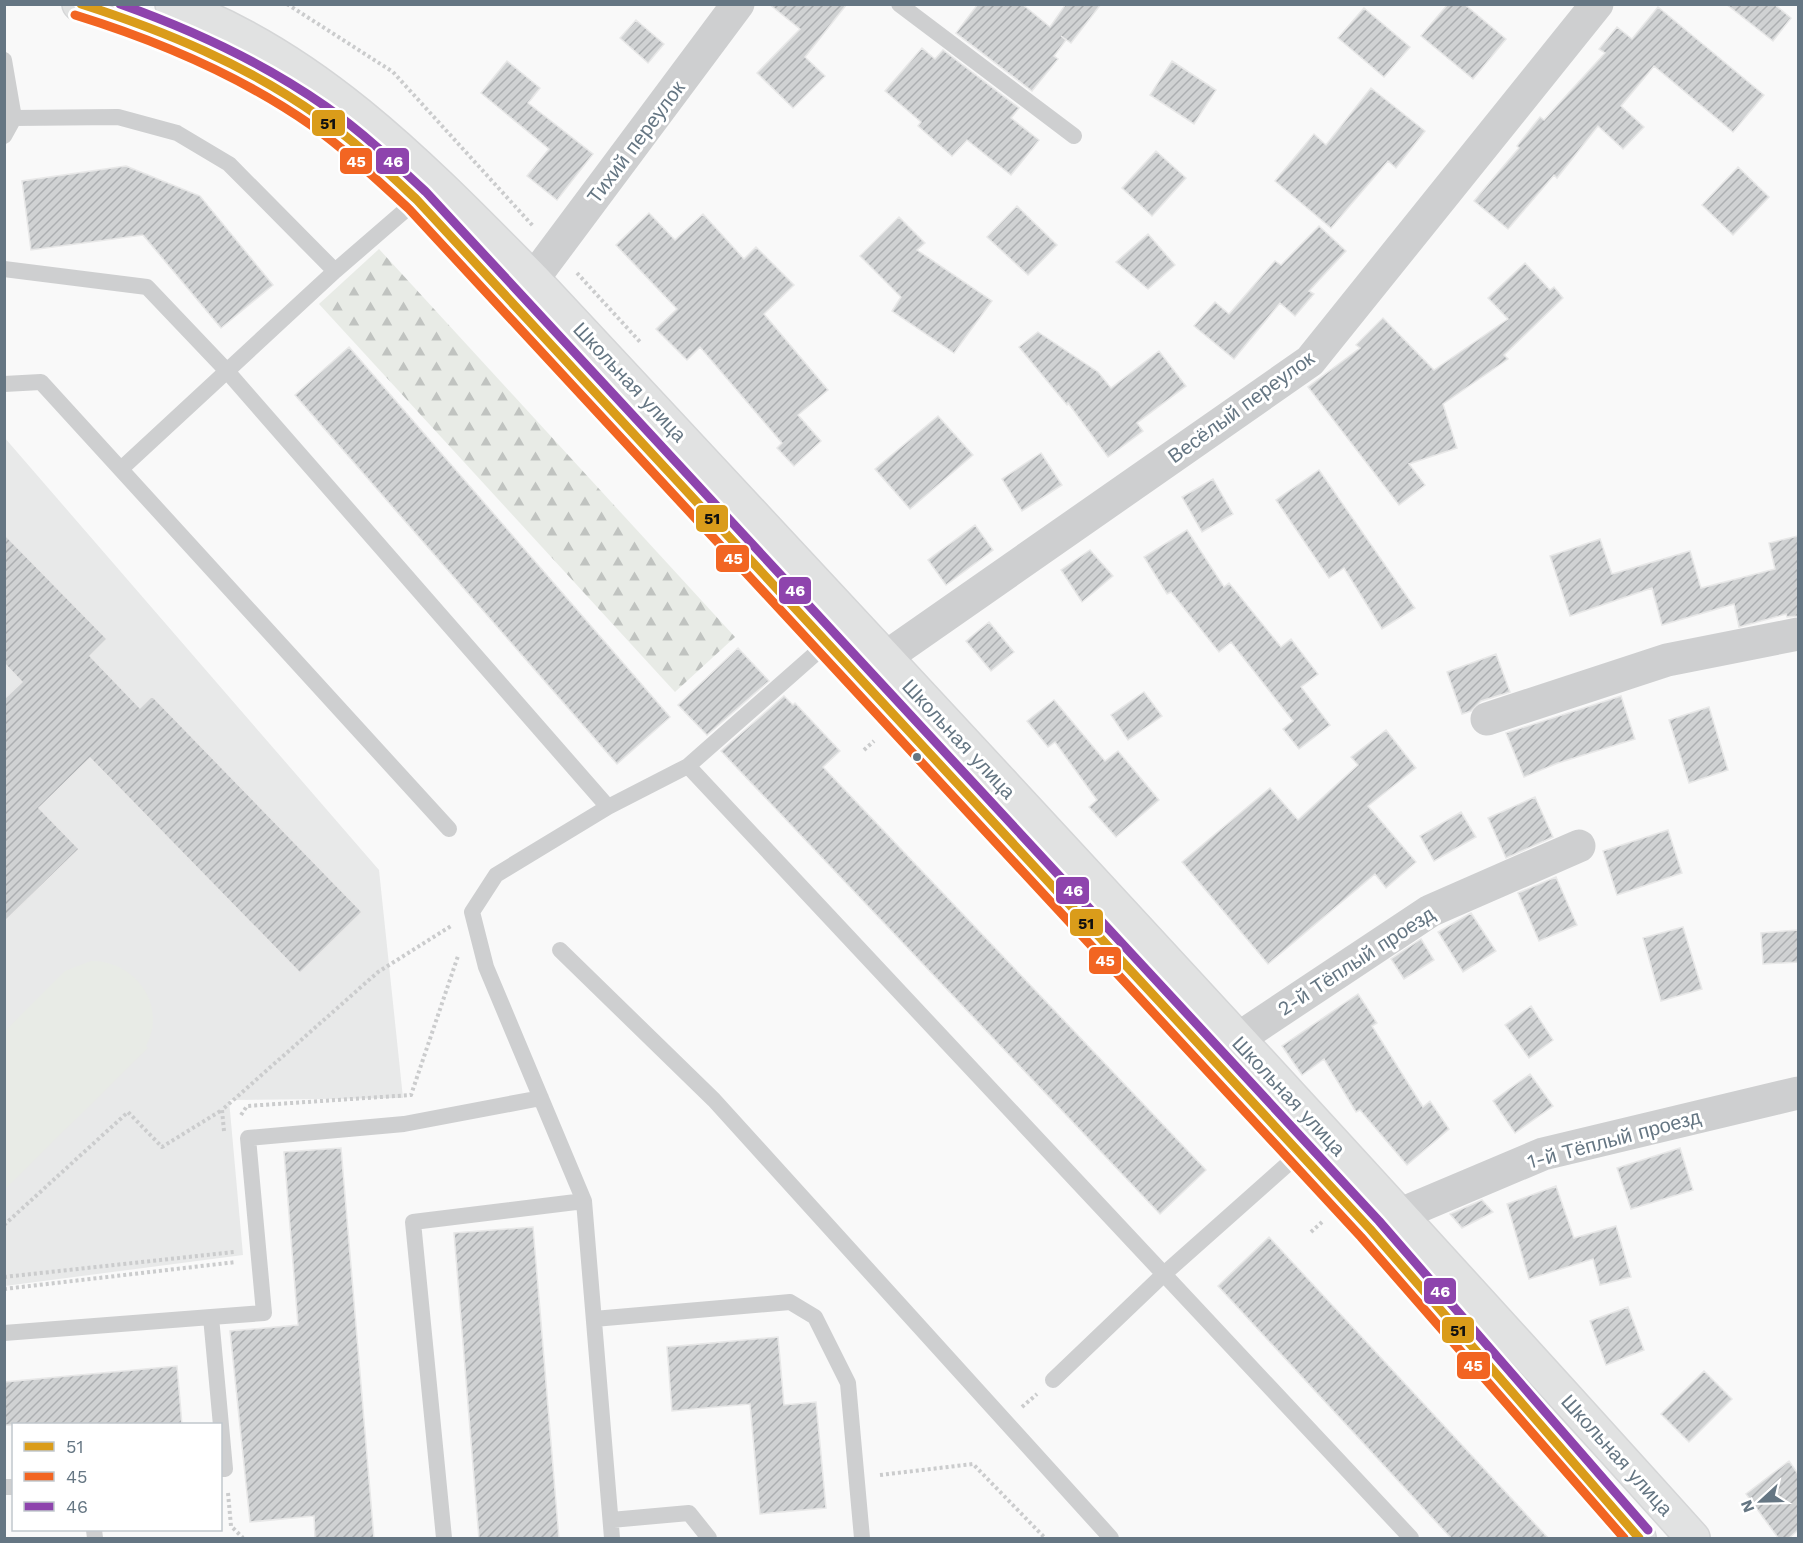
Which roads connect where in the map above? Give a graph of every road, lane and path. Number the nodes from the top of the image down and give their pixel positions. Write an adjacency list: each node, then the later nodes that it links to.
1 (79, 4): 11 (main road, Школьная улица)
2 (172, 4): 15 (main road, Школьная улица)
3 (287, 4): 12 (path)
4 (738, 4): 12 (street, Тихий переулок)
5 (899, 4): 10 (lane)
6 (1597, 4): 22 (street, Весёлый переулок)
7 (4, 60): 8 (lane)
8 (14, 118): 9 (lane); 14 (lane)
9 (4, 136)
10 (1074, 136)
11 (417, 200): 14 (lane); 21 (main road, Школьная улица)
12 (556, 250): 15 (street, Тихий переулок)
13 (4, 269): 16 (lane)
14 (335, 271): 16 (lane)
15 (533, 279): 19 (main road, Школьная улица)
16 (226, 370): 18 (lane); 26 (lane)
17 (4, 384): 18 (lane)
18 (121, 469): 27 (lane)
19 (853, 622): 21 (lane); 22 (main road, Школьная улица)
20 (1798, 634): 24 (street)
21 (827, 644): 23 (main road, Школьная улица); 25 (lane)
22 (884, 657): 23 (street, Весёлый переулок); 31 (main road, Школьная улица)
23 (858, 677): 36 (main road, Школьная улица)
24 (1487, 719)
25 (688, 766): 26 (lane); 43 (lane)
26 (608, 807): 29 (lane)
27 (449, 829)
28 (1580, 846): 31 (street, 2-й Тёплый проезд)
29 (472, 912): 33 (lane); 34 (path)
30 (560, 950): 49 (lane)
31 (1236, 1040): 38 (main road, Школьная улица)
32 (1798, 1093): 38 (street, 1-й Тёплый проезд)
33 (541, 1098): 37 (lane); 45 (lane)
34 (222, 1110): 35 (path); 39 (path)
35 (224, 1134)
36 (1299, 1154): 43 (lane); 62 (main road, Школьная улица)
37 (584, 1201): 46 (lane); 55 (lane)
38 (1401, 1214): 63 (main road, Школьная улица)
39 (4, 1225)
40 (233, 1241): 41 (path)
41 (234, 1252): 42 (path); 44 (path)
42 (235, 1262)
43 (1164, 1275): 48 (lane); 61 (lane)
44 (4, 1277)
45 (211, 1317): 47 (lane); 50 (lane)
46 (594, 1319): 52 (lane); 53 (lane)
47 (4, 1333)
48 (1053, 1380): 49 (path)
49 (1006, 1421): 60 (lane)
50 (219, 1423)
51 (223, 1469): 54 (path)
52 (856, 1478): 58 (lane); 59 (path)
53 (610, 1520): 56 (lane); 57 (lane)
54 (243, 1539)
55 (444, 1539)
56 (612, 1539)
57 (709, 1539)
58 (862, 1539)
59 (1045, 1539)
60 (1111, 1539)
61 (1412, 1539)
62 (1639, 1539)
63 (1693, 1539)

